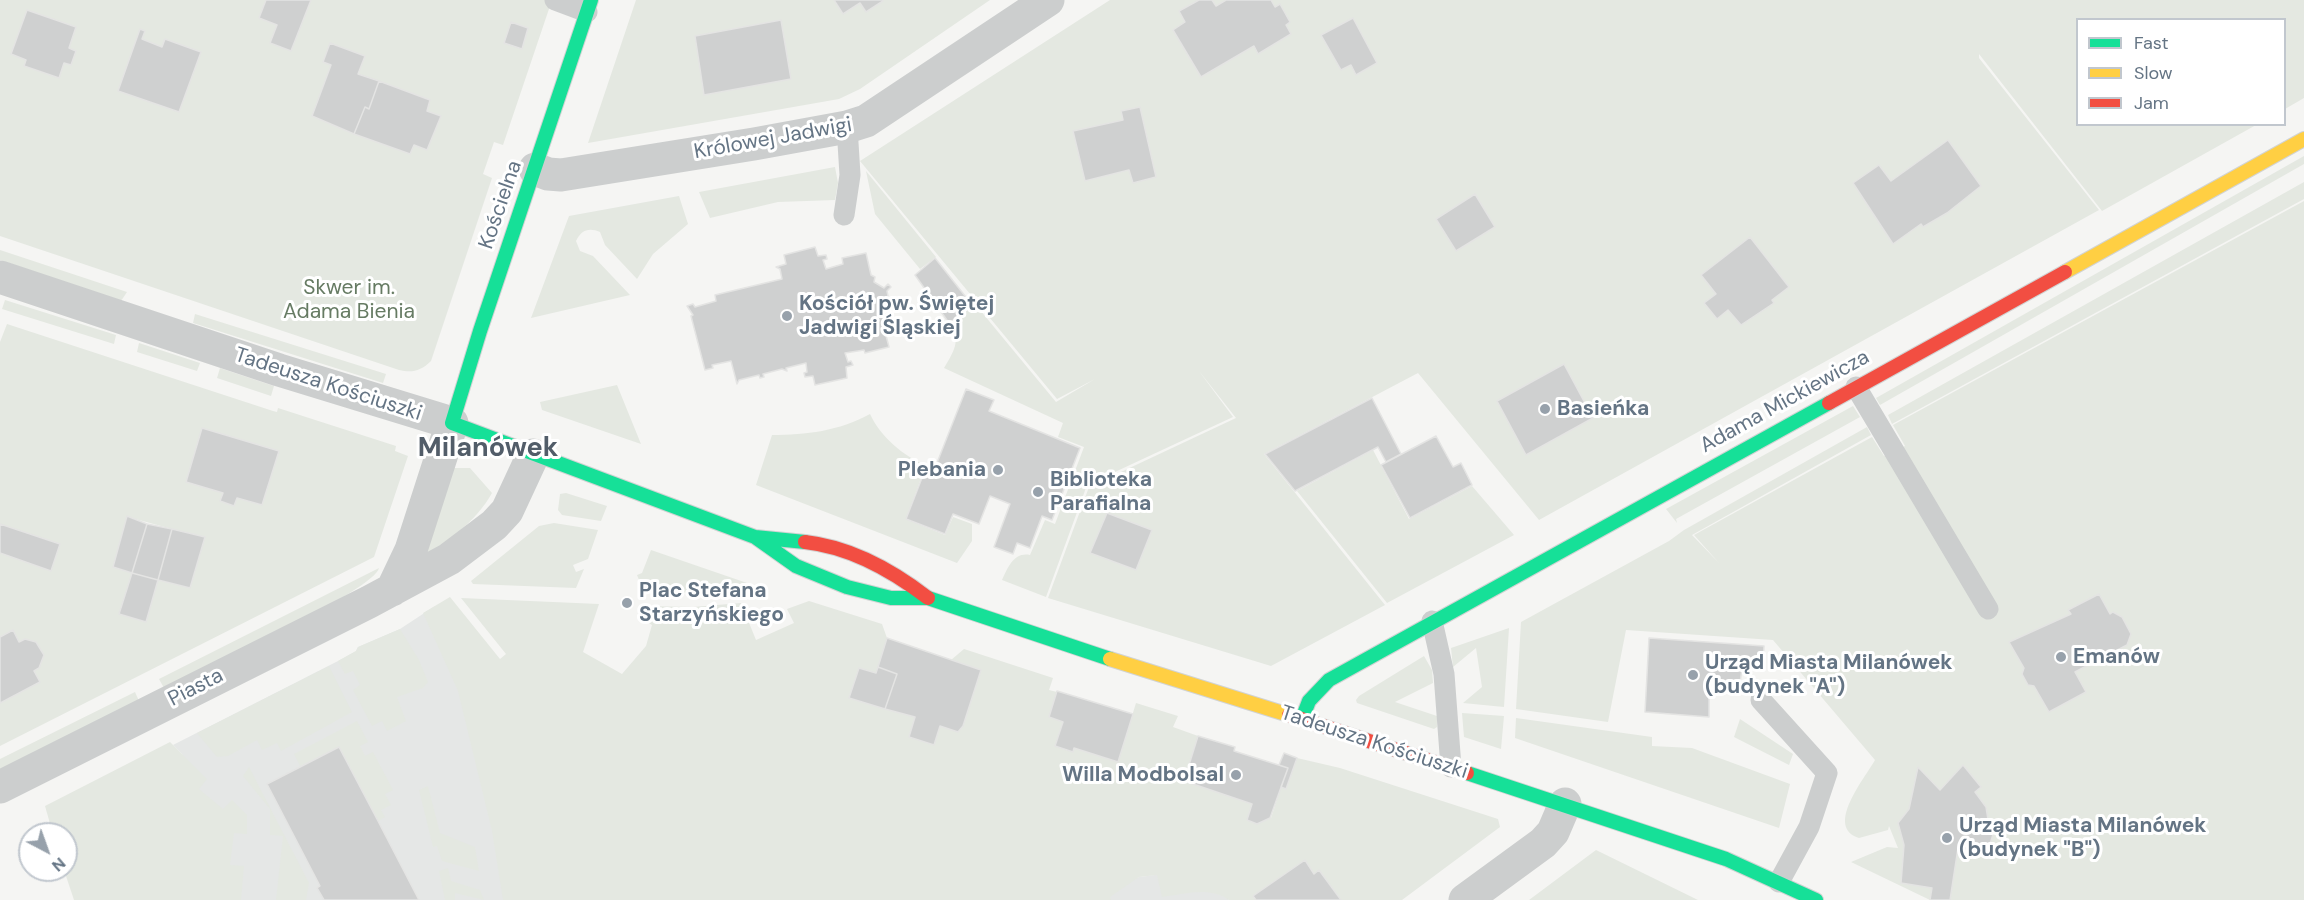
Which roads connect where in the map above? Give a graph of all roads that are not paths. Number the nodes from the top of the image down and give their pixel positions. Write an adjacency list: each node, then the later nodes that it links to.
1 (555, 0): 3 (lane)
2 (1048, 0): 4 (street, Królowej Jadwigi)
3 (589, 6): 6 (street, Kościelna)
4 (847, 127): 6 (street, Królowej Jadwigi); 7 (lane)
5 (2304, 139): 9 (street, Adama Mickiewicza)
6 (535, 169): 10 (street, Kościelna)
7 (844, 215)
8 (0, 277): 10 (street, Tadeusza Kościuszki)
9 (1856, 387): 15 (lane); 16 (street, Adama Mickiewicza)
10 (452, 423): 11 (street, Tadeusza Kościuszki); 13 (street)
11 (532, 455): 12 (street, Tadeusza Kościuszki); 13 (street, Piasta)
12 (754, 537): 14 (street, Tadeusza Kościuszki); 14 (street, Tadeusza Kościuszki)
13 (392, 590): 20 (street, Piasta)
14 (927, 598): 18 (street, Tadeusza Kościuszki)
15 (1988, 609)
16 (1432, 621): 18 (street, Adama Mickiewicza); 19 (lane)
17 (1761, 700): 22 (lane)
18 (1302, 719): 19 (street, Tadeusza Kościuszki)
19 (1451, 767): 21 (street, Tadeusza Kościuszki)
20 (0, 787)
21 (1565, 804): 22 (street, Tadeusza Kościuszki); 23 (street)
22 (1779, 882): 24 (street, Tadeusza Kościuszki)
23 (1465, 900)
24 (1816, 900)

